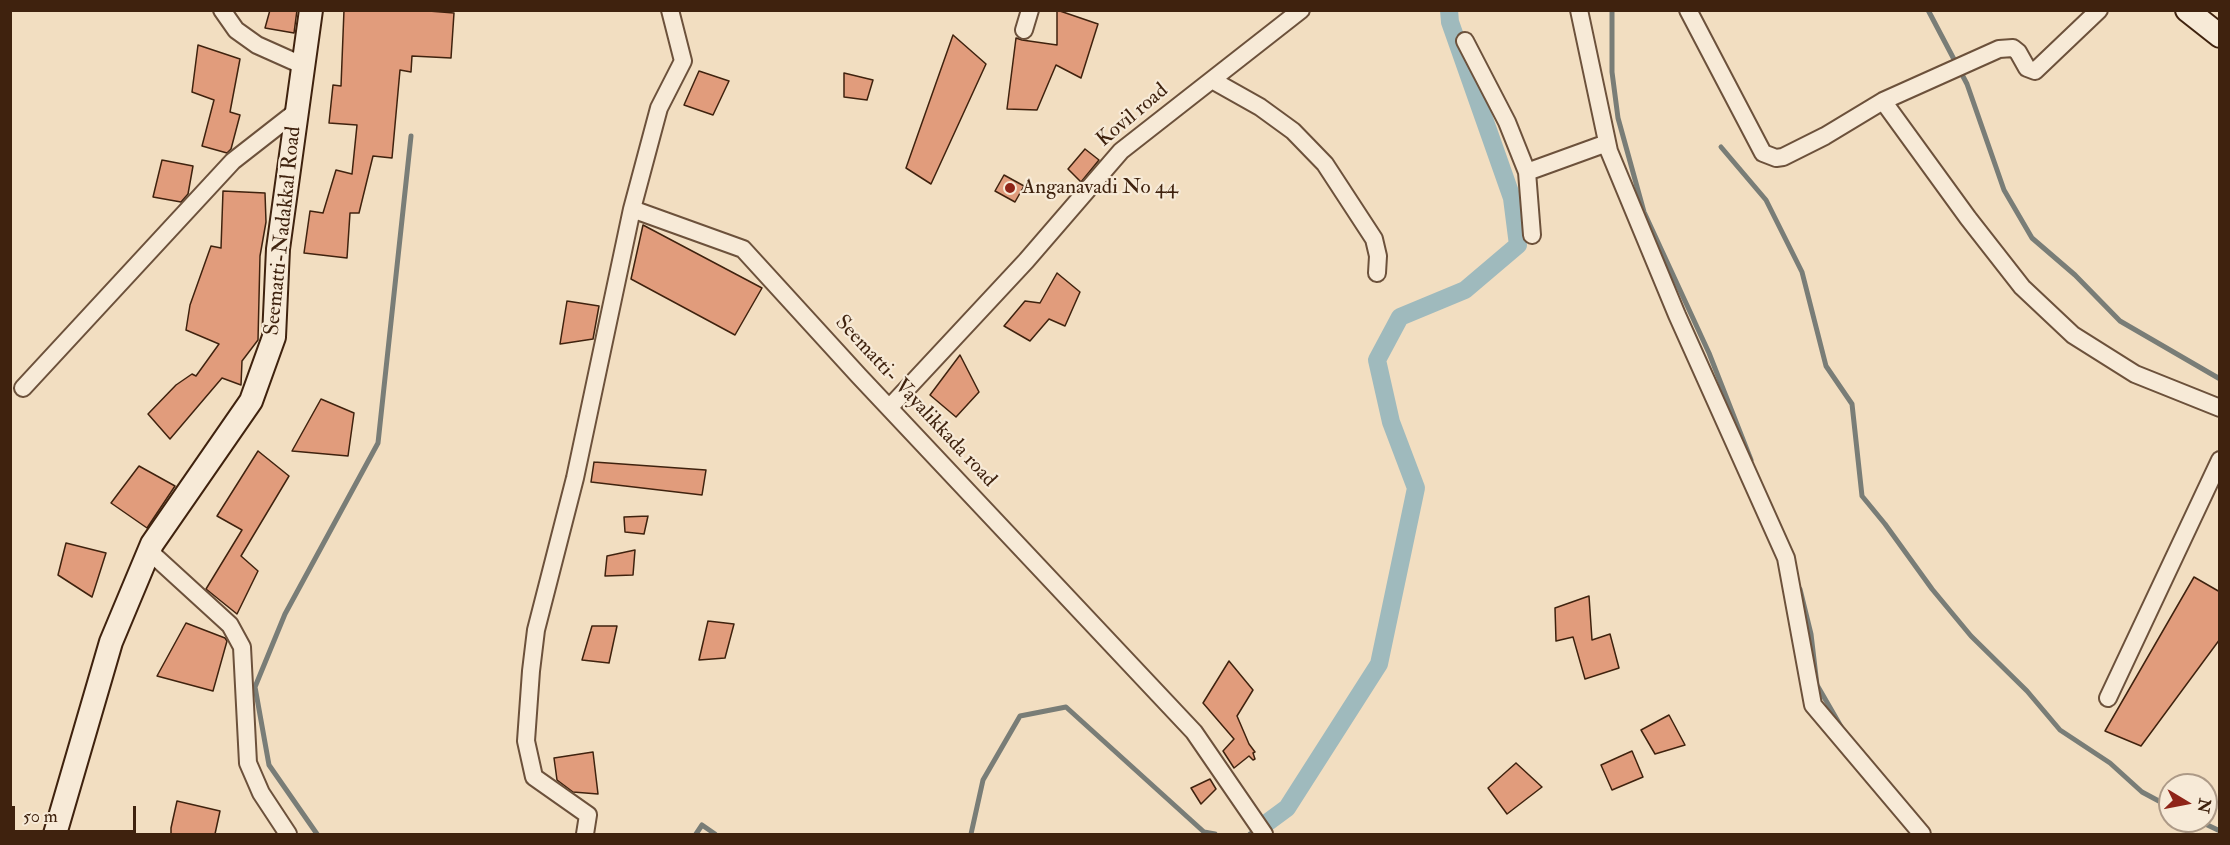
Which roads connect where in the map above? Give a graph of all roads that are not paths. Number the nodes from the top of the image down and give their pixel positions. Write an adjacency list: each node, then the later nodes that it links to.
1 (222, 10): 13 (street)
2 (311, 10): 13 (street, Seematti-Nadakkal Road)
3 (670, 10): 19 (street)
4 (1030, 10): 10 (street)
5 (1301, 10): 14 (street, Kovil road)
6 (1579, 10): 17 (street)
7 (1688, 10): 15 (street)
8 (2099, 10): 15 (street)
9 (2187, 10): 11 (street)
10 (1024, 30)
11 (2220, 36)
12 (1465, 41): 18 (street)
13 (304, 66): 16 (street, Seematti-Nadakkal Road)
14 (1212, 80): 21 (street); 23 (street, Kovil road)
15 (1883, 101): 24 (street)
16 (297, 111): 22 (street); 26 (street, Seematti-Nadakkal Road)
17 (1607, 143): 18 (street); 32 (street)
18 (1527, 172): 20 (street)
19 (632, 208): 23 (street, Seematti- Vayalikkada road); 30 (street)
20 (1532, 235)
21 (1377, 273)
22 (23, 388)
23 (889, 408): 31 (street, Seematti- Vayalikkada road)
24 (2220, 408)
25 (2220, 460): 27 (street)
26 (149, 551): 28 (street, Seematti-Nadakkal Road); 29 (street)
27 (2108, 698)
28 (55, 834)
29 (288, 834)
30 (585, 834)
31 (1264, 834)
32 (1922, 834)

